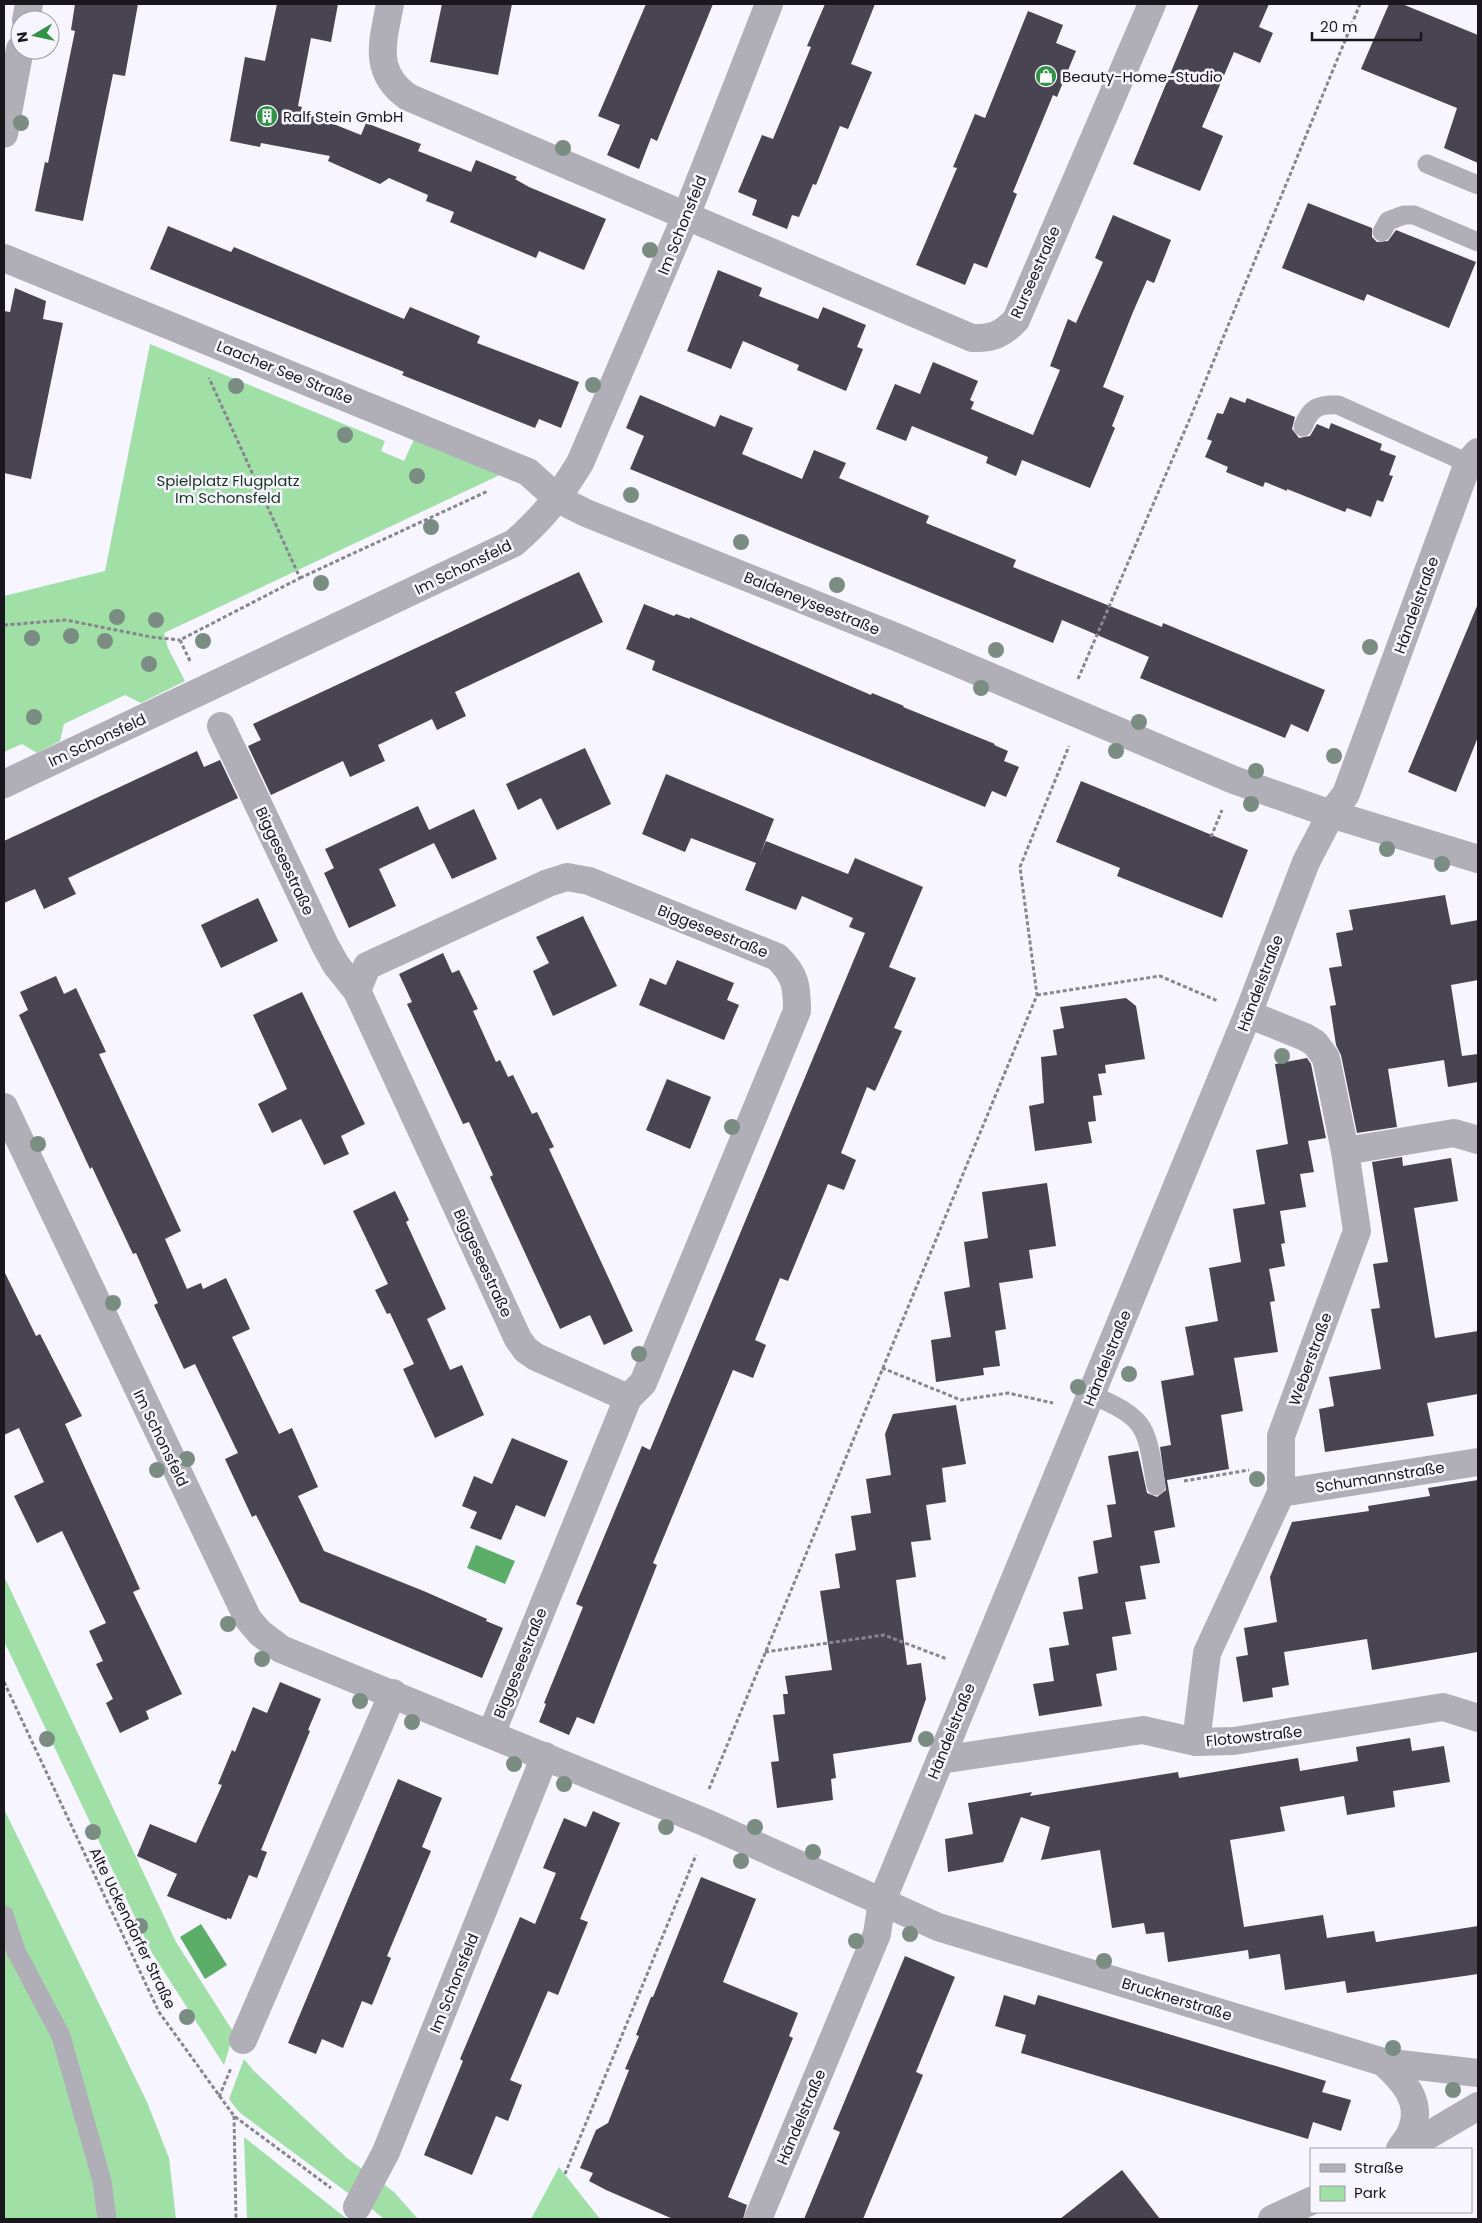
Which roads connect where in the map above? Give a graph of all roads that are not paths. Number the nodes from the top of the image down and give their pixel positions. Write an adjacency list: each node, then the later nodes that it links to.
1 (390, 4): 8 (street)
2 (769, 4): 8 (street, Im Schonsfeld)
3 (1152, 4): 8 (street, Rurseestraße)
4 (18, 60): 5 (street)
5 (4, 134)
6 (1427, 164): 7 (lane)
7 (1478, 185)
8 (686, 216): 14 (street, Im Schonsfeld)
9 (1382, 232): 10 (lane)
10 (1478, 242)
11 (4, 258): 14 (street, Laacher See Straße)
12 (1303, 427): 13 (lane)
13 (1473, 457): 17 (street, Händelstraße)
14 (558, 500): 16 (street, Im Schonsfeld); 17 (street, Baldeneyseestraße)
15 (221, 726): 19 (street, Biggeseestraße)
16 (4, 784)
17 (1331, 814): 18 (street); 20 (street, Händelstraße)
18 (1478, 860)
19 (357, 991): 24 (street, Biggeseestraße); 24 (street, Biggeseestraße)
20 (1248, 1014): 23 (street, Weberstraße); 25 (street, Händelstraße)
21 (4, 1106): 29 (street, Im Schonsfeld)
22 (1478, 1140): 23 (street)
23 (1345, 1151): 27 (street, Weberstraße)
24 (628, 1398): 31 (street, Biggeseestraße)
25 (1088, 1403): 28 (lane); 34 (street, Händelstraße)
26 (1478, 1462): 27 (street, Schumannstraße)
27 (1282, 1480): 32 (street, Weberstraße)
28 (1156, 1486)
29 (393, 1693): 31 (street, Im Schonsfeld); 37 (street)
30 (1478, 1718): 32 (street, Flotowstraße)
31 (491, 1734): 33 (street, Im Schonsfeld)
32 (1196, 1742): 34 (street, Flotowstraße)
33 (545, 1756): 35 (street, Im Schonsfeld); 44 (street, Im Schonsfeld)
34 (940, 1760): 35 (street, Händelstraße)
35 (882, 1901): 38 (street, Brucknerstraße); 46 (street, Händelstraße)
36 (4, 1915): 45 (lane)
37 (243, 2040)
38 (1383, 2062): 39 (street, Brucknerstraße); 41 (street)
39 (1478, 2073)
40 (1478, 2106): 42 (street)
41 (1401, 2148)
42 (1407, 2148)
43 (1310, 2201): 47 (street)
44 (357, 2207)
45 (107, 2219)
46 (758, 2219)
47 (1272, 2219)

